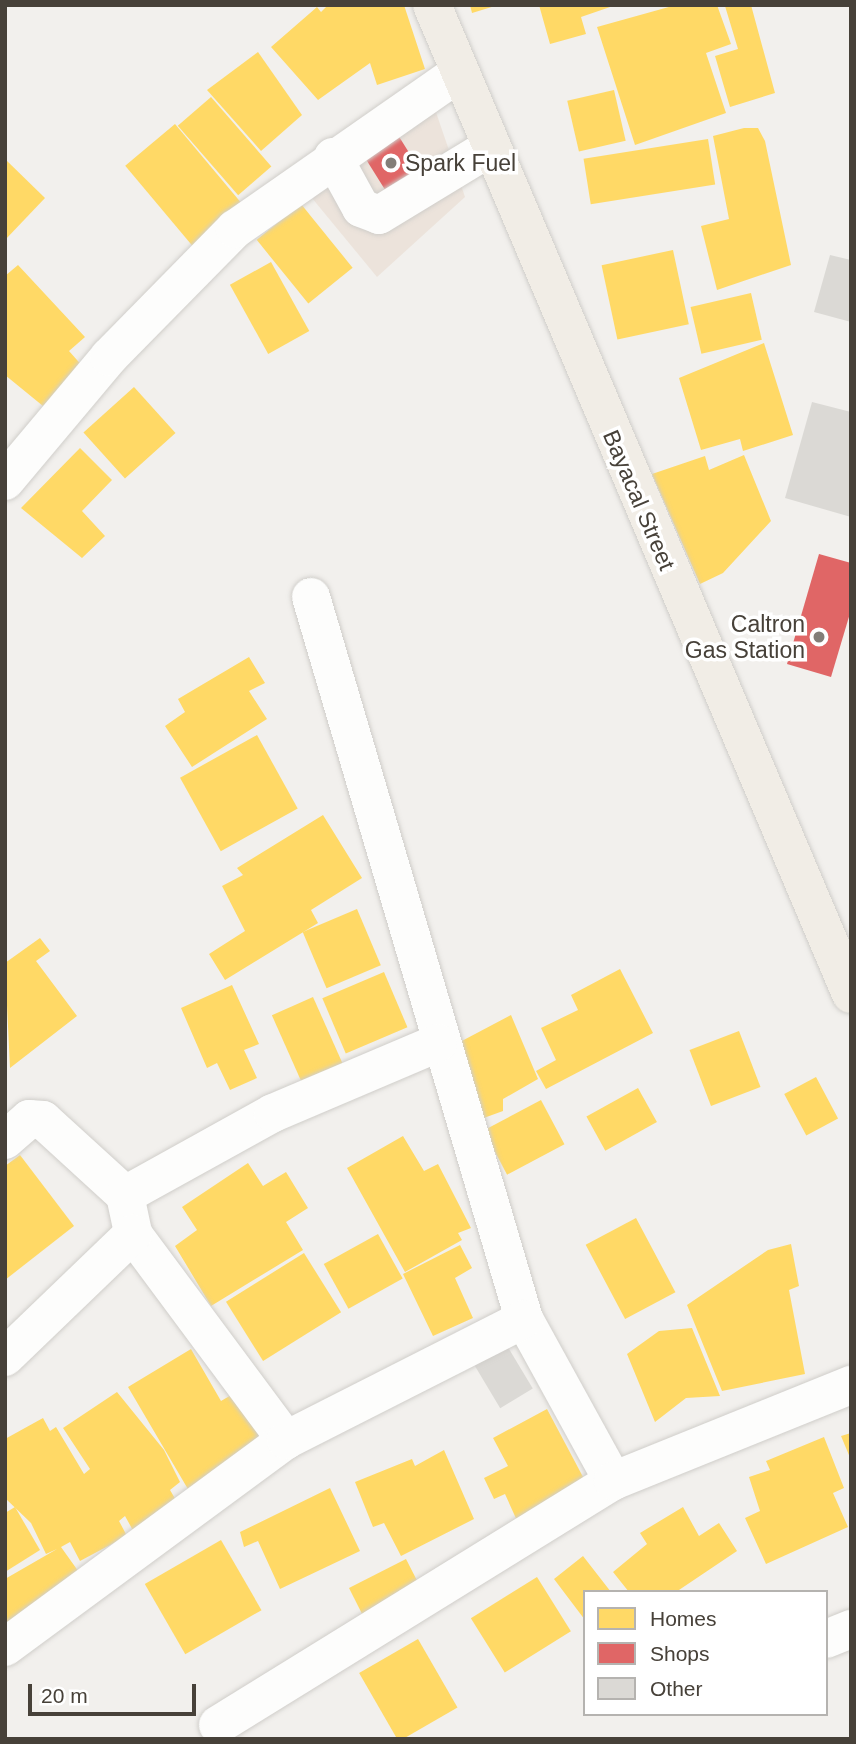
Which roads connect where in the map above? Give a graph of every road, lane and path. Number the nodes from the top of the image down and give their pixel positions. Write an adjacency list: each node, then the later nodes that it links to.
1 (432, 5): 2 (main road, Bayacal Street)
2 (457, 74): 3 (main road, Bayacal Street); 4 (street)
3 (489, 148): 4 (street); 7 (main road, Bayacal Street)
4 (332, 157): 5 (street)
5 (5, 481)
6 (311, 597): 8 (street)
7 (851, 994)
8 (438, 1043): 10 (street); 12 (street)
9 (5, 1140): 10 (street)
10 (125, 1195): 11 (street)
11 (133, 1234): 13 (street); 15 (street)
12 (524, 1319): 15 (street); 16 (street)
13 (5, 1357)
14 (851, 1385): 16 (street)
15 (286, 1440): 19 (street)
16 (613, 1480): 20 (street)
17 (851, 1629): 18 (street)
18 (828, 1638)
19 (5, 1647)
20 (218, 1724)

